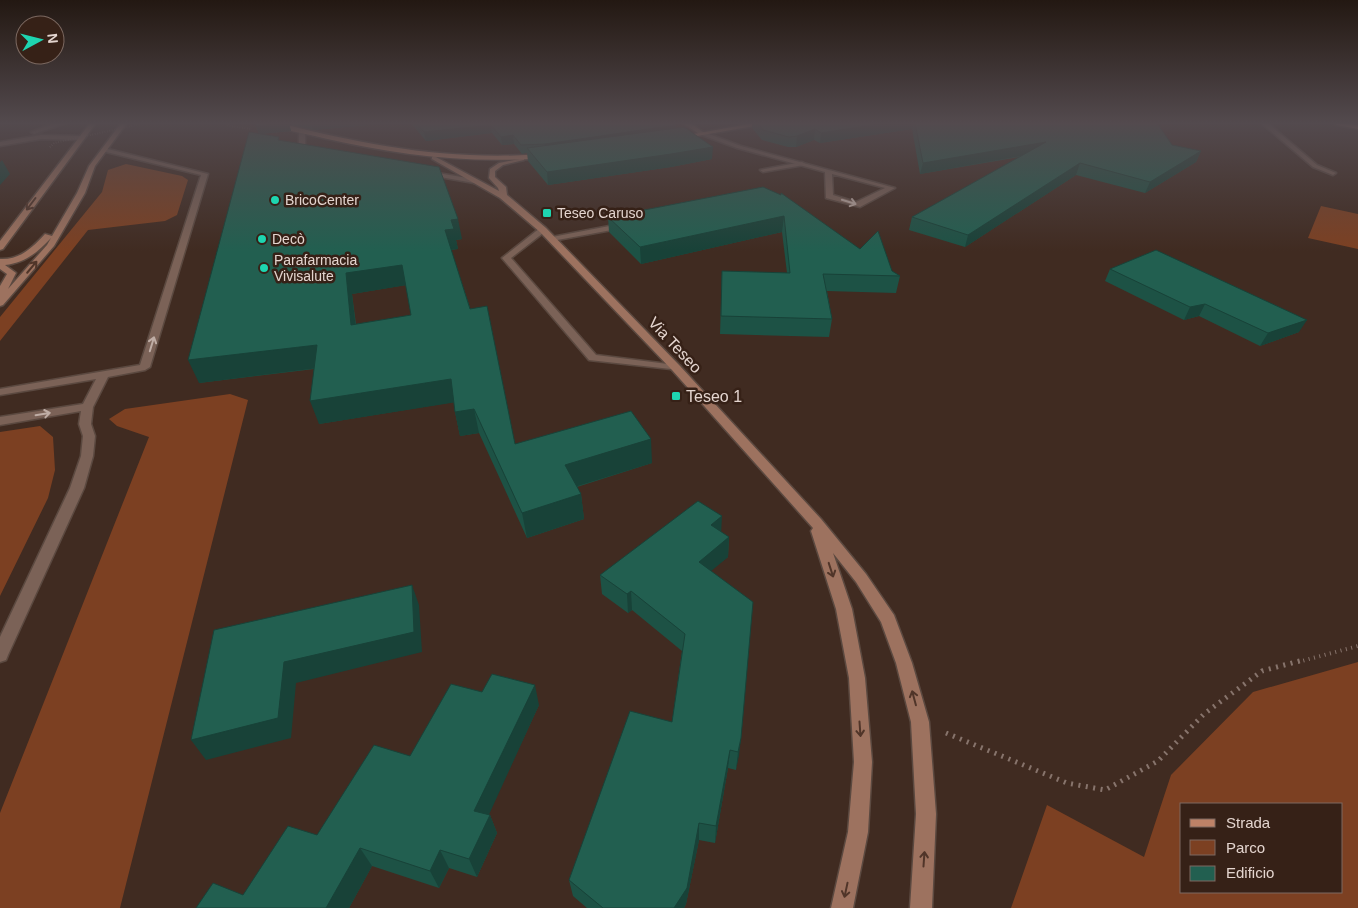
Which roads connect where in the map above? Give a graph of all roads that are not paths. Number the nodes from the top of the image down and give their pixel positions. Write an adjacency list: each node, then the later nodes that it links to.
1 (61, 165): 19 (main road, one-way to 19)
2 (92, 165): 15 (main road)
3 (169, 165): 24 (street, one-way to 3)
4 (447, 165): 13 (main road)
5 (499, 165): 14 (main road)
6 (793, 165): 9 (street)
7 (807, 165): 10 (street)
8 (1314, 165): 12 (street)
9 (763, 170)
10 (828, 171): 10 (street, one-way to 10)
11 (417, 172): 13 (street)
12 (1333, 173)
13 (474, 181): 14 (main road)
14 (503, 196): 17 (main road, Via Teseo)
15 (69, 212): 20 (main road); 22 (main road, one-way to 15)
16 (632, 224): 18 (street)
17 (542, 230): 18 (main road, Via Teseo); 23 (street)
18 (552, 239): 23 (main road, Via Teseo)
19 (0, 247)
20 (0, 263): 21 (main road)
21 (0, 294)
22 (0, 304)
23 (676, 368): 28 (main road, Via Teseo)
24 (104, 373): 25 (street); 26 (street)
25 (0, 392)
26 (87, 407): 27 (street, one-way to 26); 29 (street)
27 (0, 421)
28 (816, 524): 30 (main road, one-way to 30); 31 (main road, Via Teseo, one-way to 28)
29 (0, 654)
30 (842, 908)
31 (921, 908)

